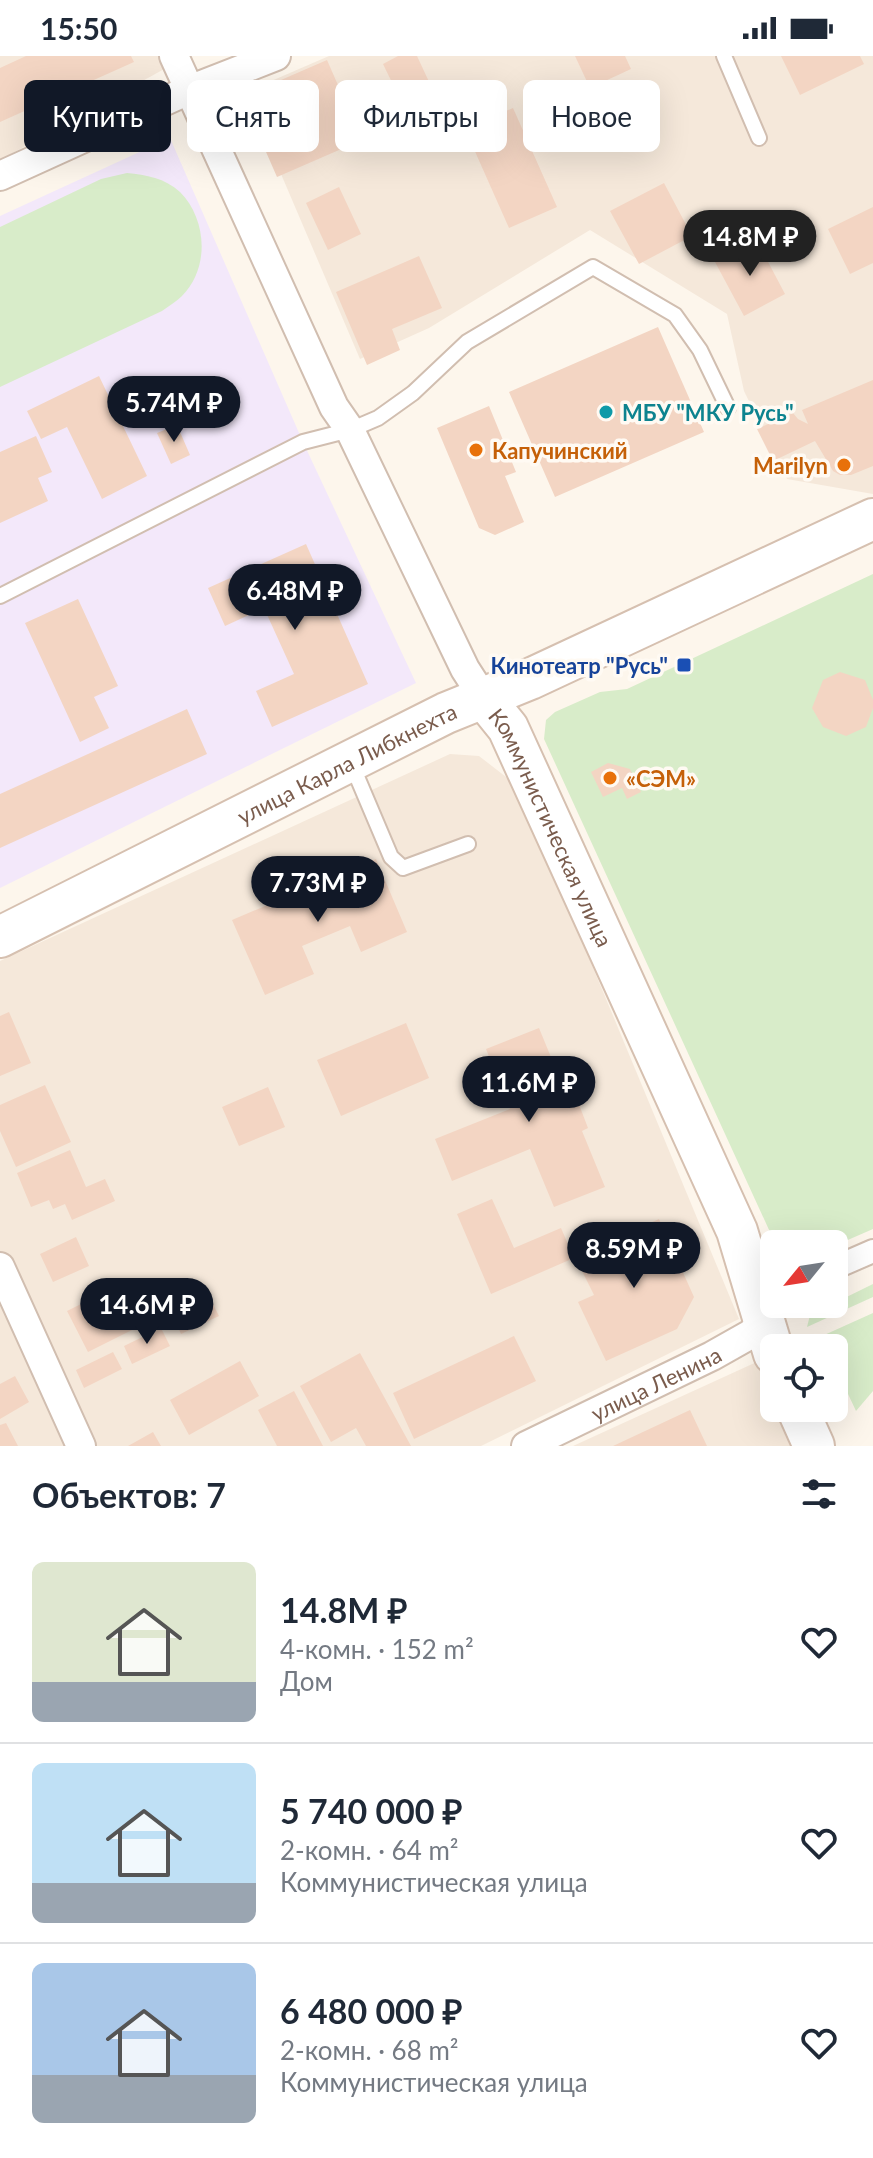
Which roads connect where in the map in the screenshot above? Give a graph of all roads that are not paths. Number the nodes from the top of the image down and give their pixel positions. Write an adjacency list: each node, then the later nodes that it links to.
1 (174, 56): 5 (street, Коммунистическая улица)
2 (276, 56): 4 (street)
3 (724, 56): 7 (lane)
4 (215, 80)
5 (187, 85)
6 (187, 91): 9 (street)
7 (759, 138)
8 (217, 152): 11 (street, Коммунистическая улица)
9 (0, 176)
10 (728, 408): 11 (lane)
11 (350, 430): 13 (lane); 14 (street, Коммунистическая улица)
12 (873, 519): 14 (main road, улица Карла Либкнехта)
13 (0, 596)
14 (483, 697): 15 (main road, улица Карла Либкнехта); 21 (main road, Коммунистическая улица)
15 (350, 761): 16 (lane); 17 (main road, улица Карла Либкнехта)
16 (468, 844)
17 (0, 937)
18 (873, 1251): 19 (street)
19 (848, 1262)
20 (0, 1267): 23 (street)
21 (771, 1326): 24 (street, улица Ленина)
22 (803, 1422): 25 (main road)
23 (81, 1446)
24 (527, 1446)
25 (814, 1446)

